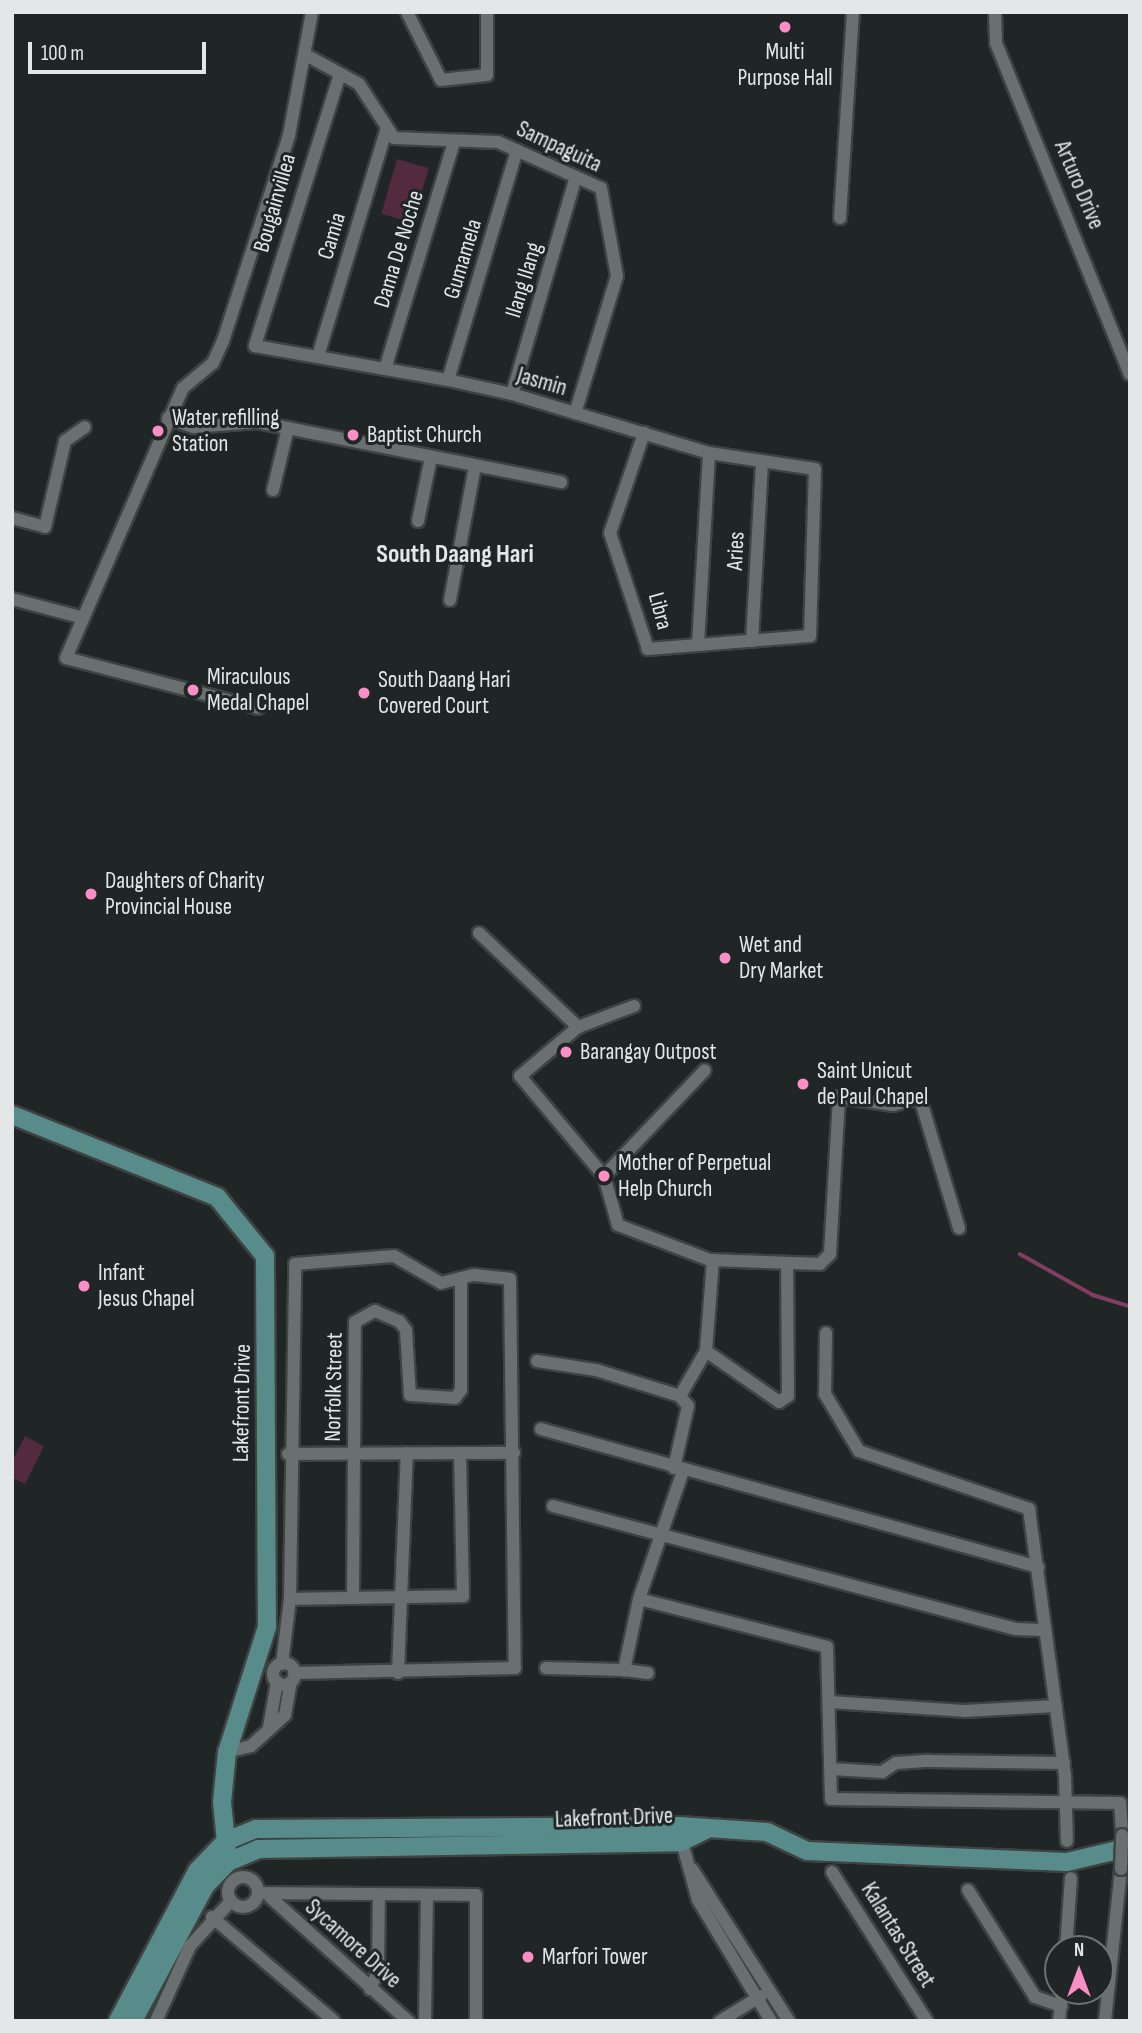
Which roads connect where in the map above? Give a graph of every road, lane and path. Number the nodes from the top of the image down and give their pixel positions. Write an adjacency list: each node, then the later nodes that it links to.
1 (312, 12): 6 (street)
2 (407, 12): 3 (street)
3 (487, 12)
4 (853, 12): 12 (street)
5 (995, 12): 16 (street, Arturo Drive)
6 (306, 55): 7 (street); 20 (street)
7 (340, 74): 8 (street); 13 (street, Bougainvillea)
8 (387, 128): 9 (street, Sampaguita); 14 (street, Camia)
9 (454, 142): 10 (street, Sampaguita); 15 (street, Dama De Noche)
10 (517, 150): 11 (street, Sampaguita); 17 (street, Gumamela)
11 (576, 177): 18 (street, Ilang Ilang); 19 (street, Sampaguita)
12 (840, 218)
13 (255, 346): 14 (street, Jasmin)
14 (318, 356): 15 (street, Jasmin)
15 (385, 369): 17 (street, Jasmin)
16 (1130, 374)
17 (448, 380): 18 (street, Jasmin)
18 (512, 394): 19 (street, Jasmin)
19 (575, 413): 23 (street, Jasmin)
20 (168, 418): 22 (street); 34 (street)
21 (85, 427): 30 (street)
22 (288, 428): 25 (street); 29 (street)
23 (644, 433): 24 (street, Jasmin); 37 (street, Libra)
24 (709, 453): 26 (street, Jasmin); 37 (street)
25 (431, 457): 27 (street); 31 (street)
26 (762, 464): 35 (street, Jasmin); 36 (street, Aries)
27 (475, 466): 28 (street); 33 (street)
28 (561, 482)
29 (273, 490)
30 (12, 518)
31 (418, 521)
32 (12, 599): 34 (street)
33 (450, 600)
34 (84, 618): 38 (street)
35 (810, 636): 36 (street, Libra)
36 (752, 640): 37 (street, Libra)
37 (698, 645)
38 (258, 708)
39 (479, 933): 41 (street)
40 (634, 1006): 41 (street)
41 (578, 1027): 44 (street)
42 (705, 1070): 44 (street)
43 (12, 1115): 78 (street, Lakefront Drive)
44 (604, 1176): 46 (street)
45 (959, 1228): 47 (street)
46 (713, 1260): 47 (street); 50 (street)
47 (787, 1264): 50 (street)
48 (461, 1278): 55 (street); 56 (street); 57 (street, Norfolk Street)
49 (826, 1333): 62 (street)
50 (706, 1351): 52 (street)
51 (537, 1360): 52 (street)
52 (681, 1396): 59 (street)
53 (541, 1429): 59 (street)
54 (460, 1453): 55 (street); 58 (street); 64 (street)
55 (514, 1453): 71 (street)
56 (288, 1454): 57 (street); 65 (street)
57 (354, 1454): 58 (street); 63 (street)
58 (407, 1454): 64 (street)
59 (679, 1469): 61 (street); 62 (street)
60 (553, 1506): 61 (street)
61 (660, 1532): 66 (street); 67 (street)
62 (1038, 1567): 67 (street)
63 (353, 1598): 64 (street); 65 (street)
64 (400, 1598): 71 (street)
65 (290, 1599): 68 (street)
66 (639, 1599): 70 (street); 75 (street)
67 (1042, 1630): 76 (street)
68 (282, 1664): 73 (street); 74 (street)
69 (546, 1668): 70 (street)
70 (624, 1670): 72 (street)
71 (398, 1673): 73 (street)
72 (648, 1673)
73 (292, 1678): 74 (street); 77 (street)
74 (277, 1682): 77 (street)
75 (830, 1702): 76 (street); 80 (street)
76 (1056, 1706): 79 (street)
77 (269, 1727): 78 (street)
78 (227, 1752): 83 (street, Lakefront Drive)
79 (1063, 1763): 80 (street); 81 (street)
80 (831, 1769): 81 (street)
81 (1067, 1805): 84 (street); 85 (street)
82 (680, 1834): 83 (street, Lakefront Drive); 85 (street, Lakefront Drive); 86 (street, Lakefront Drive); 87 (street)
83 (226, 1841): 86 (street, Lakefront Drive); 101 (street, Lakefront Drive)
84 (1067, 1841)
85 (1126, 1841): 113 (street, bridge)
86 (229, 1862): 102 (street, Lakefront Drive)
87 (692, 1869): 98 (street); 99 (street)
88 (832, 1872): 111 (street, Kalantas Street)
89 (1071, 1878): 96 (street)
90 (968, 1890): 100 (street)
91 (264, 1895): 92 (street); 94 (street); 94 (street); 97 (street, Sycamore Drive)
92 (379, 1895): 93 (street); 97 (street)
93 (427, 1895): 106 (street); 107 (street)
94 (231, 1900): 95 (street)
95 (212, 1917): 103 (street); 104 (street)
96 (1067, 1935)
97 (370, 1989): 105 (street, Sycamore Drive)
98 (769, 1992): 99 (street); 110 (street)
99 (757, 1998): 108 (street); 109 (street)
100 (1061, 2006): 112 (street)
101 (118, 2021)
102 (133, 2021)
103 (156, 2021)
104 (334, 2021)
105 (408, 2021)
106 (425, 2021)
107 (476, 2021)
108 (720, 2021)
109 (771, 2021)
110 (789, 2021)
111 (927, 2021)
112 (1059, 2021)
113 (1105, 2021)

